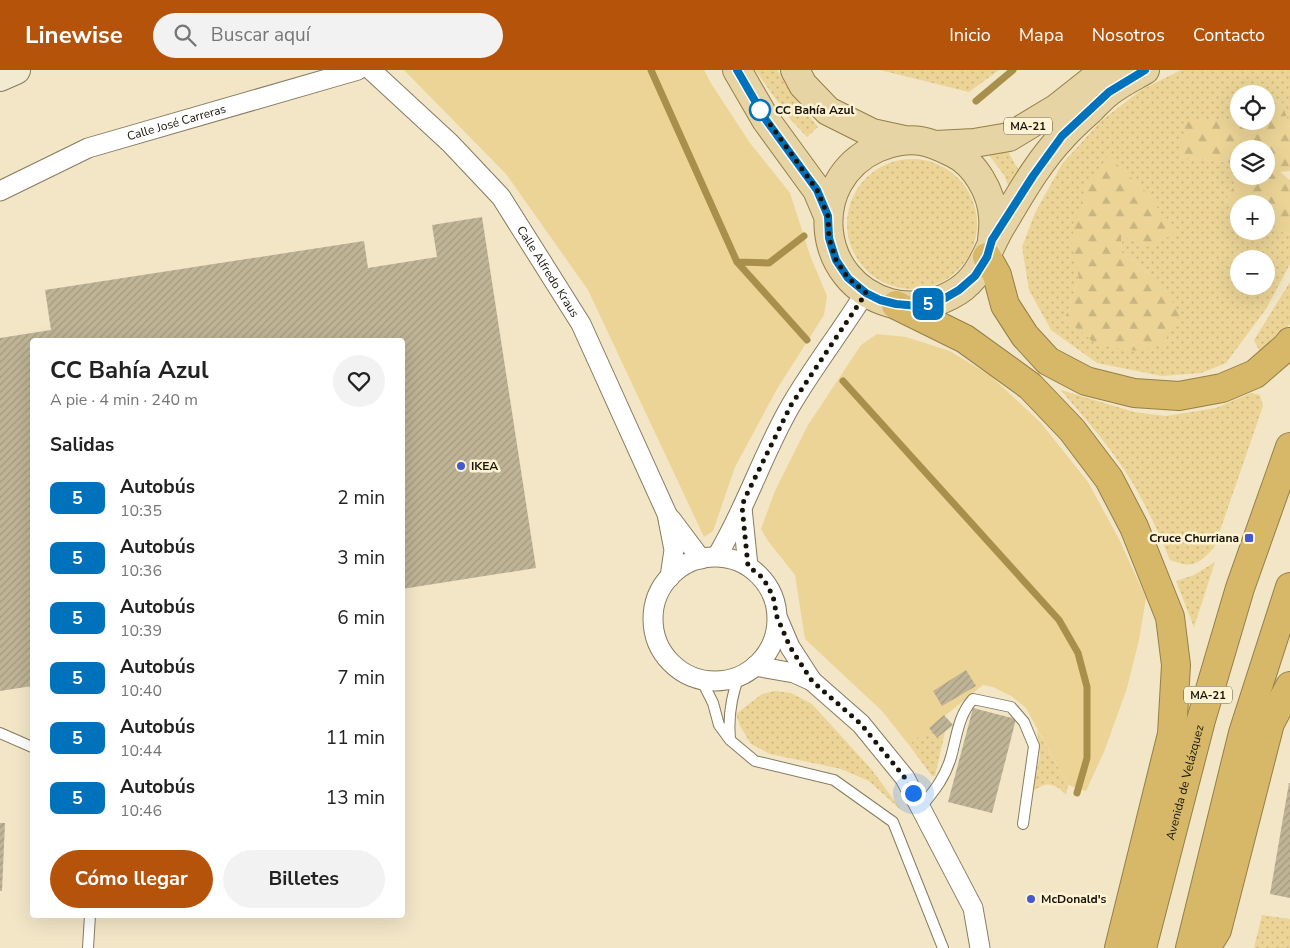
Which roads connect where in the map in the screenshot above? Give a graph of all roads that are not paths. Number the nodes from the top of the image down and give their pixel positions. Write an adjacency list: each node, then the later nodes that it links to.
1 (16, 70): 8 (main road)
2 (358, 70): 11 (street, Calle José Carreras)
3 (371, 70): 19 (street, Calle Alfredo Kraus)
4 (737, 70): 12 (main road)
5 (795, 70): 9 (main road)
6 (1105, 70): 10 (main road, MA-21)
7 (1145, 70): 13 (main road, MA-21)
8 (0, 77)
9 (905, 141): 10 (main road); 12 (main road)
10 (936, 145): 13 (main road)
11 (0, 191)
12 (828, 216): 14 (main road)
13 (989, 248): 15 (main road); 16 (highway)
14 (866, 293): 15 (main road); 18 (street)
15 (896, 304): 39 (highway)
16 (1290, 342)
17 (1290, 447): 40 (highway, Avenida de Velázquez / MA-21)
18 (742, 506): 20 (street); 21 (street)
19 (667, 514): 20 (street, Calle Alfredo Kraus); 22 (street, Calle Alfredo Kraus)
20 (709, 558): 21 (street); 22 (street)
21 (748, 566): 24 (street)
22 (670, 577): 27 (street)
23 (1290, 587): 41 (highway)
24 (777, 617): 25 (street); 28 (street)
25 (755, 666): 26 (street); 28 (street)
26 (739, 676): 27 (street); 31 (lane)
27 (701, 679): 31 (lane)
28 (812, 681): 33 (street)
29 (1290, 686): 42 (highway)
30 (0, 733): 32 (lane)
31 (730, 740): 37 (lane)
32 (30, 745)
33 (921, 807): 34 (lane); 38 (street)
34 (1023, 824)
35 (90, 918): 36 (lane)
36 (88, 948)
37 (942, 948)
38 (980, 948)
39 (1119, 948)
40 (1142, 948)
41 (1190, 948)
42 (1206, 948)

